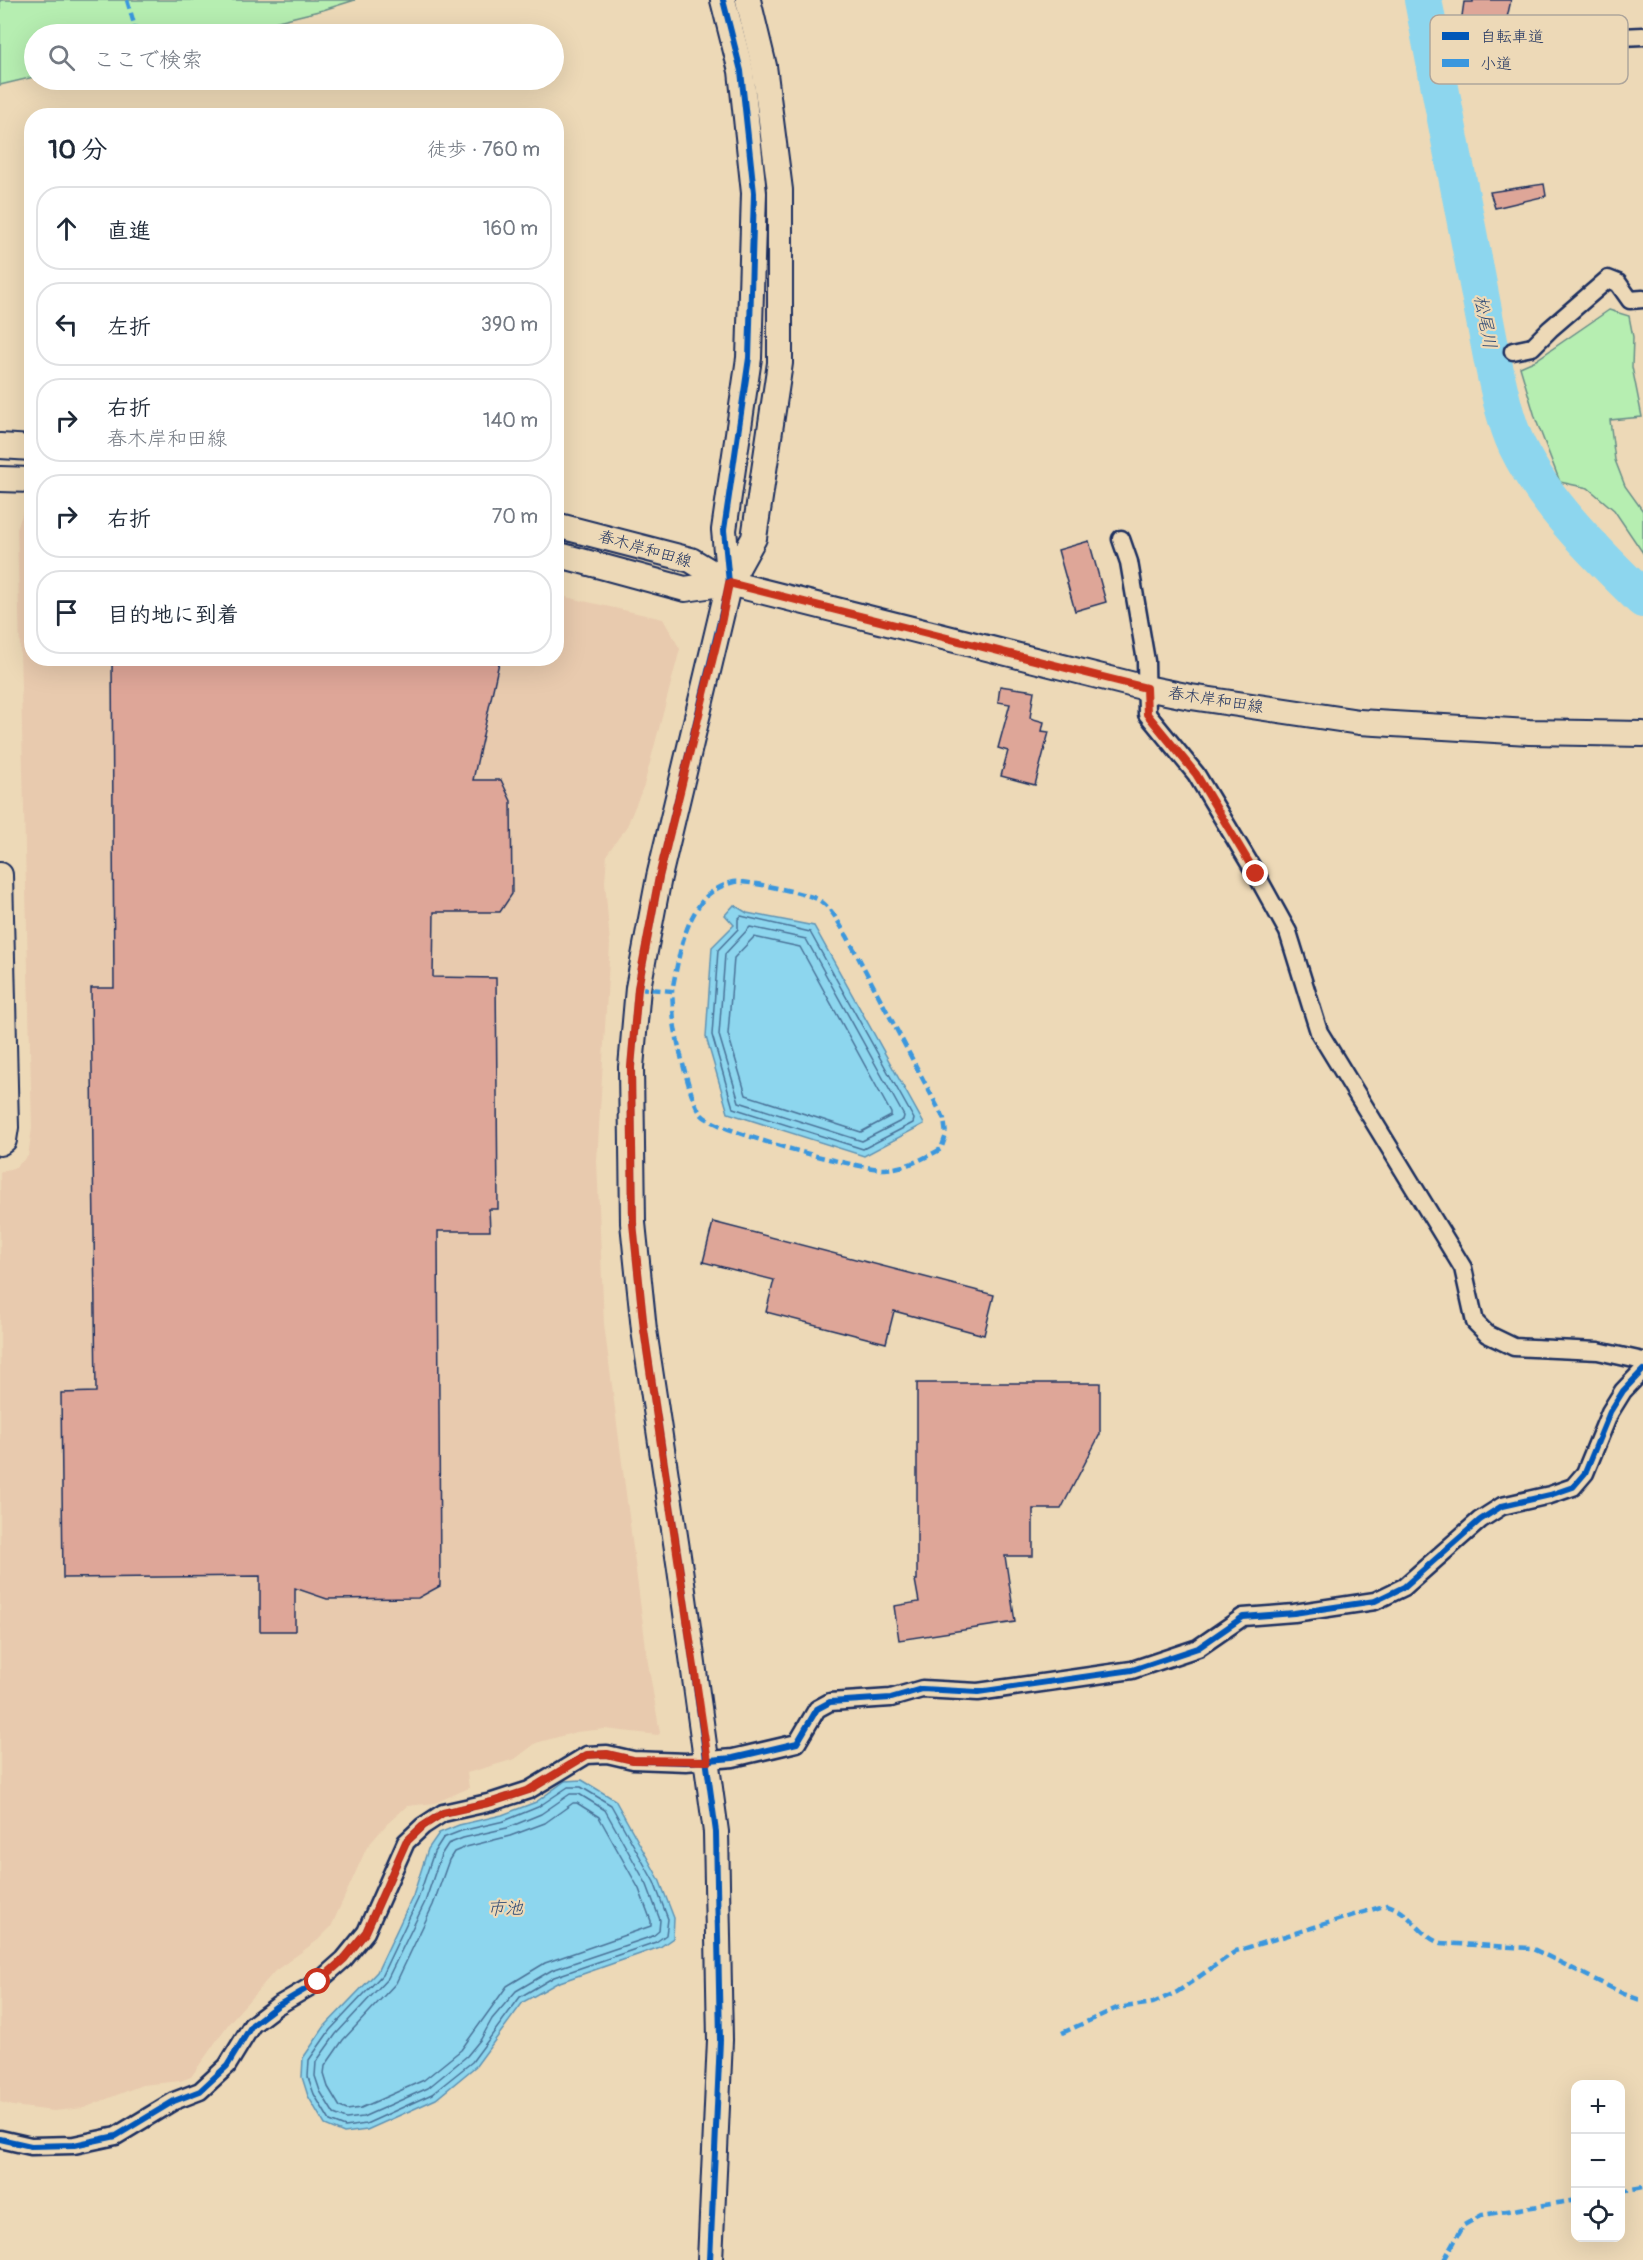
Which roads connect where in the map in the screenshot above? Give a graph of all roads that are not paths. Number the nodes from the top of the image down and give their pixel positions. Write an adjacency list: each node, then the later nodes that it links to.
1 (723, 0): 14 (street)
2 (748, 0): 14 (street)
3 (1643, 36): 4 (street)
4 (1628, 37)
5 (1643, 299): 6 (street)
6 (1513, 351)
7 (0, 446): 8 (street)
8 (24, 448)
9 (0, 479): 10 (street)
10 (24, 480)
11 (564, 527): 14 (street, 春木岸和田線)
12 (1121, 539): 15 (street)
13 (564, 556): 14 (street, 春木岸和田線)
14 (729, 583): 15 (street, 春木岸和田線); 21 (street)
15 (1146, 688): 16 (street, 春木岸和田線); 19 (street)
16 (1643, 734)
17 (0, 875): 18 (street)
18 (0, 1143)
19 (1643, 1361)
20 (1643, 1370): 21 (street)
21 (708, 1761): 22 (street); 23 (street)
22 (0, 2139)
23 (710, 2260)

